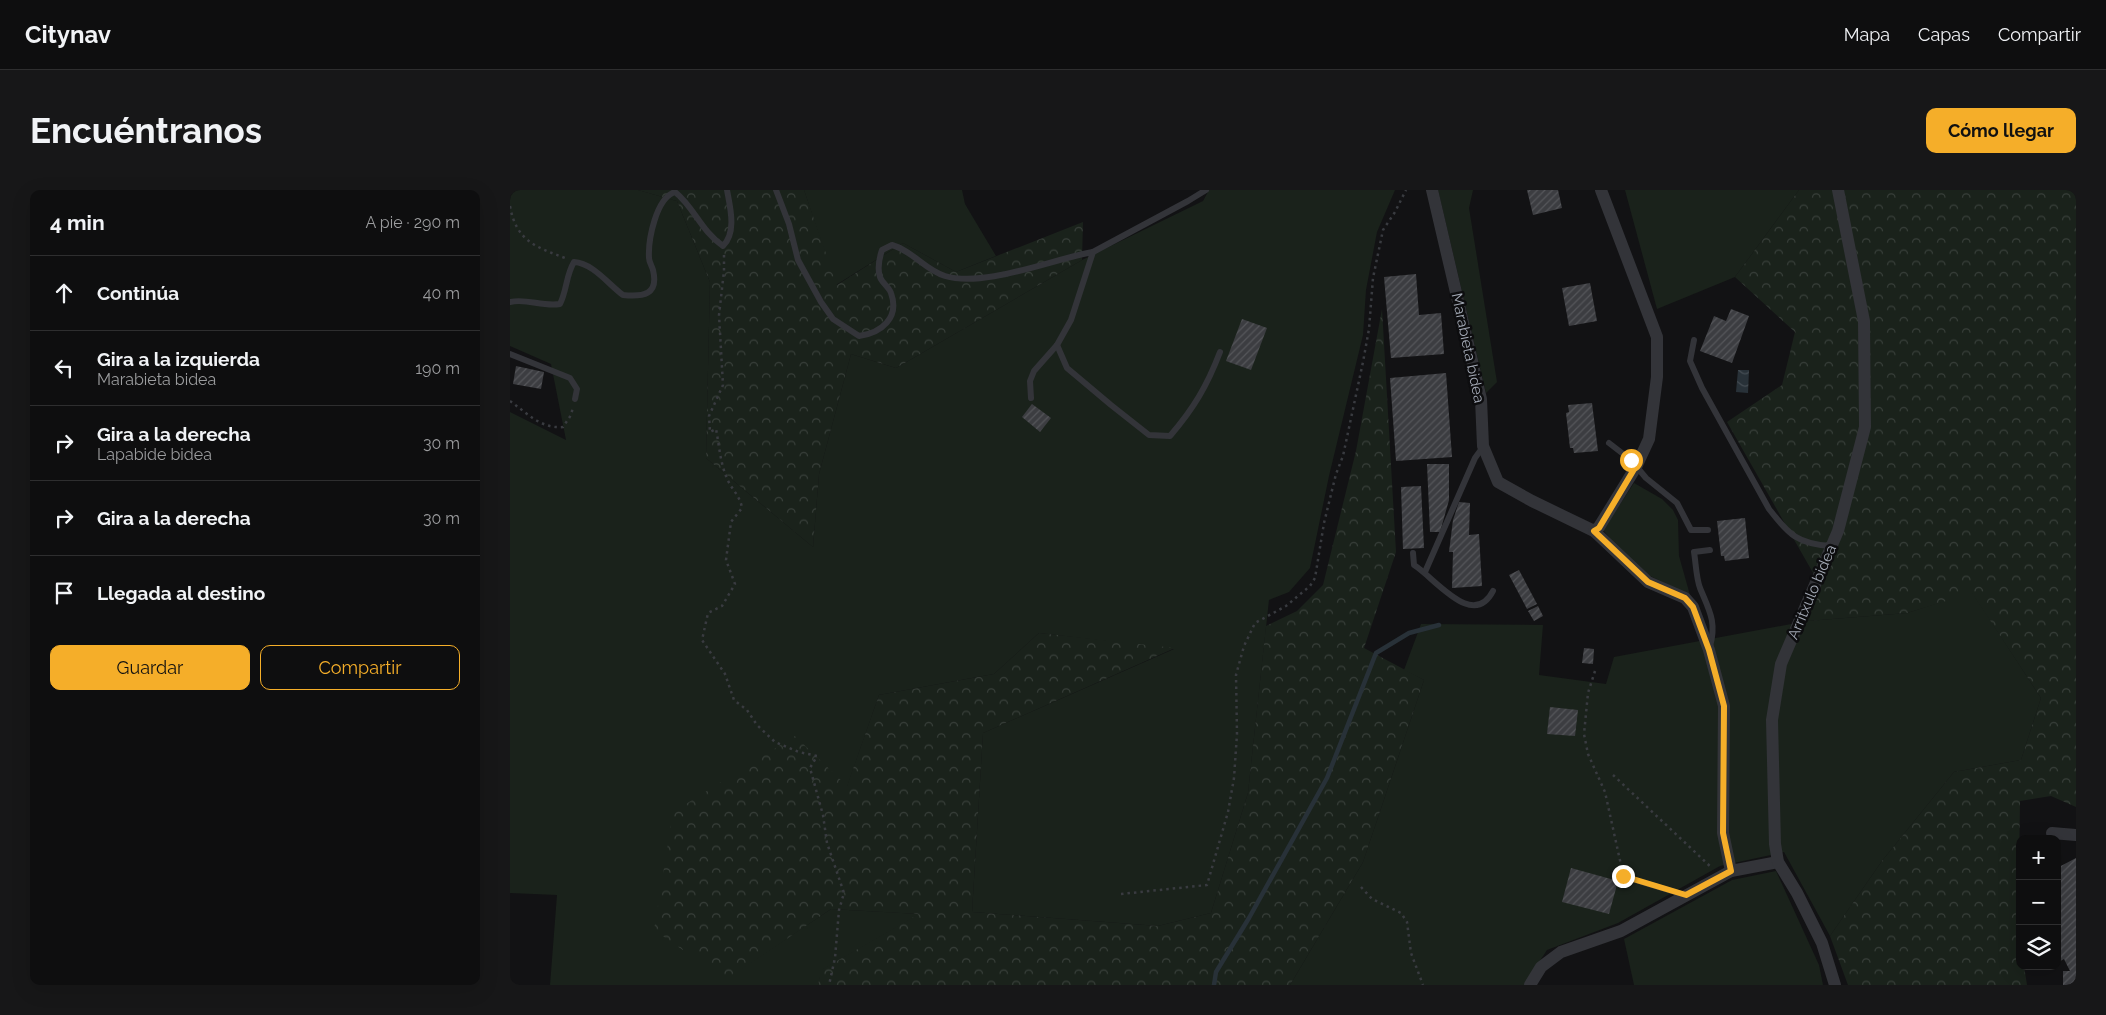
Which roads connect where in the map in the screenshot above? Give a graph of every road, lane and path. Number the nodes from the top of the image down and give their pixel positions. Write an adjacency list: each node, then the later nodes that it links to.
1 (727, 190): 9 (lane)
2 (776, 190): 10 (lane)
3 (1206, 190): 10 (lane)
4 (1406, 190): 40 (path)
5 (1432, 190): 21 (street, Marabieta bidea)
6 (1601, 190): 22 (street)
7 (1838, 190): 25 (street, Arritxulo bidea)
8 (510, 206): 11 (path)
9 (724, 246): 11 (lane); 42 (path)
10 (1093, 252): 14 (lane)
11 (574, 262): 12 (lane)
12 (510, 302)
13 (1694, 340): 25 (lane)
14 (1057, 345): 15 (lane); 17 (lane)
15 (1220, 352)
16 (510, 354): 18 (lane)
17 (1031, 398)
18 (575, 399): 19 (path)
19 (510, 401)
20 (1609, 443): 22 (lane)
21 (1483, 446): 24 (street, Marabieta bidea); 28 (lane)
22 (1636, 466): 23 (lane); 24 (street)
23 (1708, 530)
24 (1594, 531): 30 (street, Marabieta bidea)
25 (1831, 546): 35 (street, Arritxulo bidea)
26 (1710, 550): 30 (lane)
27 (1413, 553): 28 (lane)
28 (1425, 572): 29 (lane)
29 (1493, 591)
30 (1709, 650): 36 (street, Marabieta bidea)
31 (1595, 671): 38 (path)
32 (1613, 774): 36 (path)
33 (2052, 833): 34 (street)
34 (2076, 835)
35 (1778, 862): 36 (street); 45 (street, Arritxulo bidea)
36 (1726, 873): 41 (street)
37 (1615, 874): 38 (lane)
38 (1623, 876): 41 (lane)
39 (1361, 886): 43 (path)
40 (1121, 894)
41 (1686, 895): 44 (street)
42 (829, 985)
43 (1423, 985)
44 (1530, 985)
45 (1835, 985)

